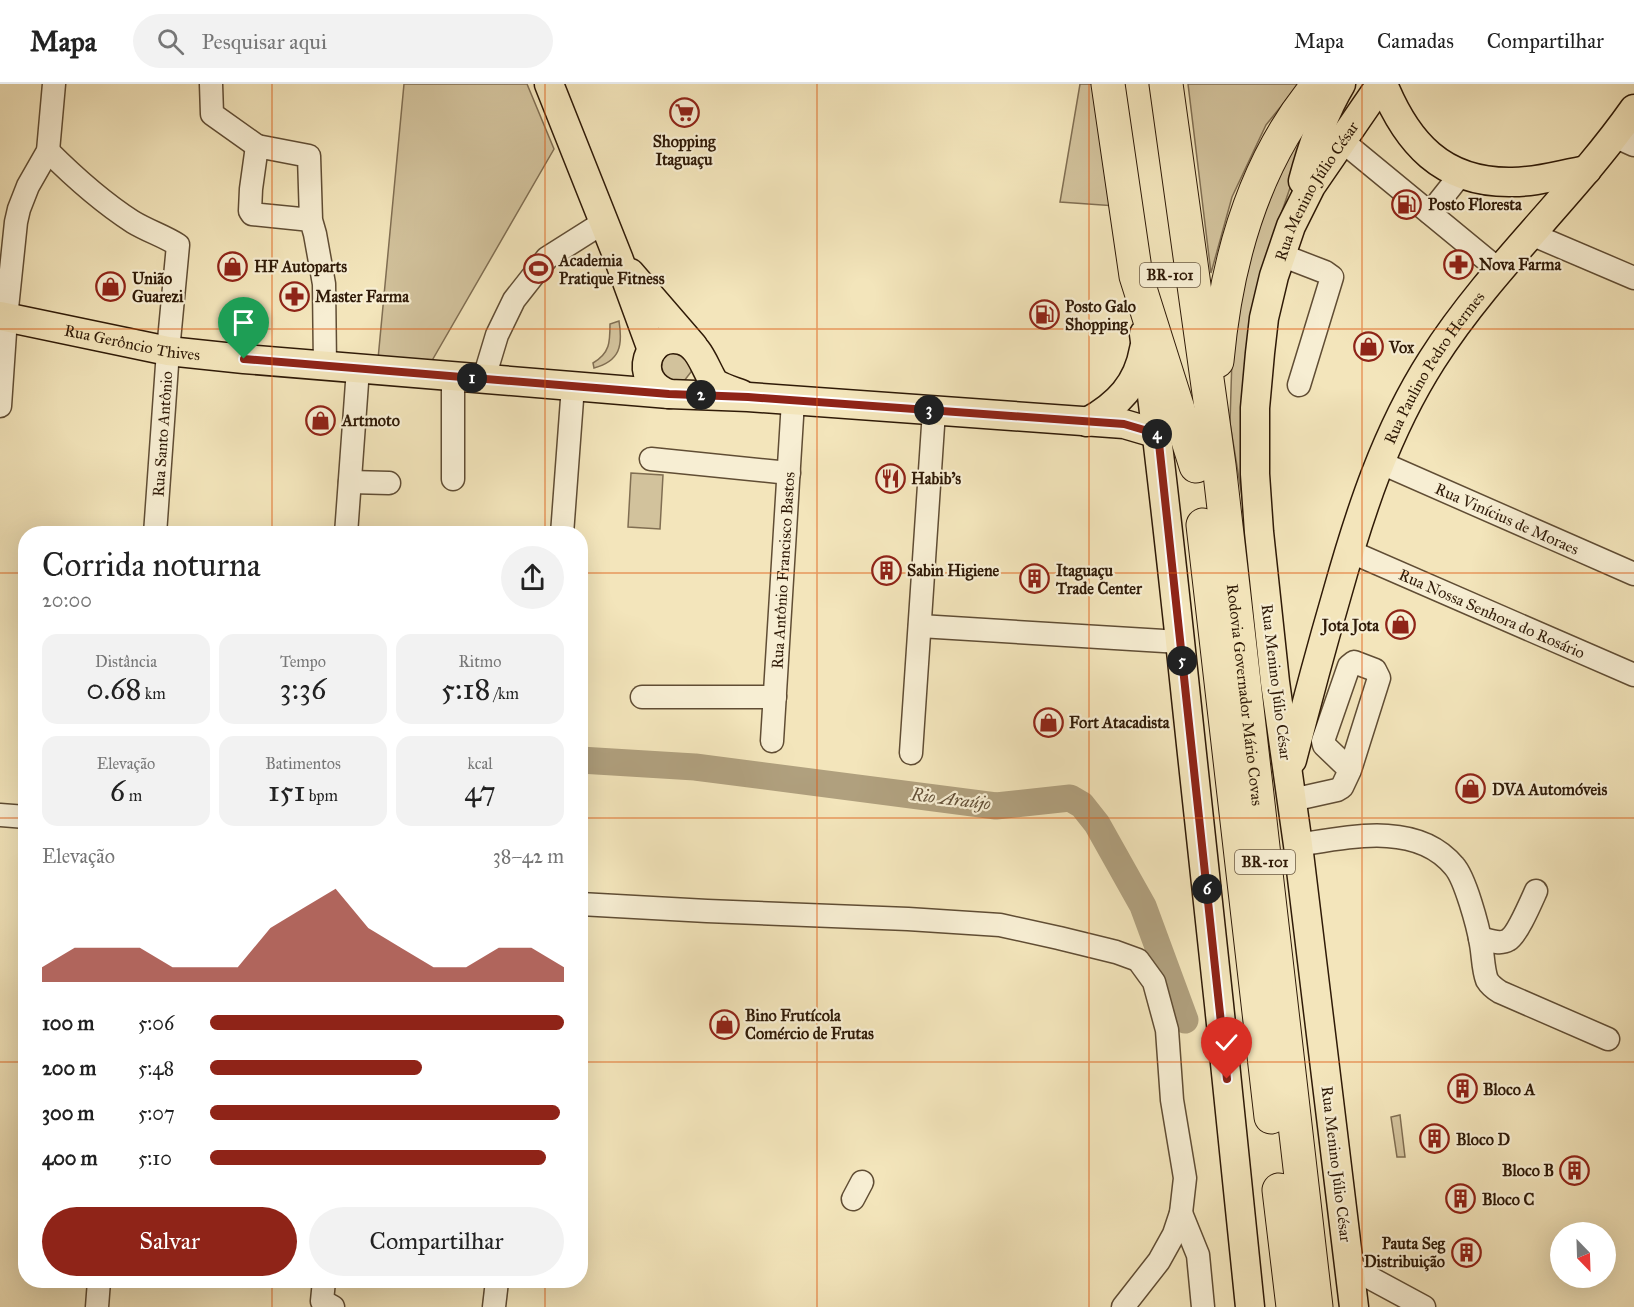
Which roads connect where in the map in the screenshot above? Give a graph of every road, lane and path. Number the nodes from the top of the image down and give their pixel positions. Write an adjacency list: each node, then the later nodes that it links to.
1 (54, 84): 14 (street)
2 (211, 84): 13 (street)
3 (549, 84): 21 (main road)
4 (1108, 84): 27 (highway)
5 (1144, 84): 52 (highway, Rodovia Governador Mário Covas / BR-101)
6 (1166, 84): 46 (highway, Rodovia Governador Mário Covas / BR-101)
7 (1319, 84): 46 (highway)
8 (1341, 84): 22 (main road)
9 (1382, 84): 11 (main road, Rua Menino Júlio César); 16 (main road)
10 (1634, 109): 12 (main road, Rua Paulino Pedro Hermes)
11 (1341, 140): 19 (street); 22 (main road, Rua Menino Júlio César)
12 (1624, 140): 15 (main road, Rua Paulino Pedro Hermes)
13 (257, 146): 20 (street); 20 (street)
14 (48, 151): 29 (street); 31 (street, Rua Santo Antônio)
15 (1587, 170): 17 (main road); 18 (main road, Rua Paulino Pedro Hermes)
16 (1461, 174): 17 (main road); 19 (street)
17 (1511, 182): 18 (main road)
18 (1551, 211): 23 (main road, Rua Paulino Pedro Hermes)
19 (1430, 213): 26 (street)
20 (311, 220): 34 (street)
21 (604, 222): 25 (main road); 37 (street)
22 (1291, 226): 24 (main road, Rua Menino Júlio César)
23 (1530, 234): 26 (main road, Rua Paulino Pedro Hermes); 28 (street)
24 (1281, 255): 38 (street); 66 (main road, Rua Menino Júlio César)
25 (619, 260): 32 (main road); 33 (main road)
26 (1500, 270): 51 (main road, Rua Paulino Pedro Hermes)
27 (1136, 276): 30 (main road); 52 (highway)
28 (1634, 278)
29 (3, 317): 31 (main road, Rua Gerôncio Thives); 44 (street)
30 (1145, 341): 39 (main road); 47 (main road)
31 (168, 351): 34 (main road, Rua Gerôncio Thives); 57 (street, Rua Santo Antônio)
32 (697, 352): 33 (main road); 41 (main road); 42 (main road)
33 (649, 358): 40 (main road); 41 (main road)
34 (326, 366): 35 (main road, Rua Gerôncio Thives)
35 (358, 369): 36 (main road, Rua Gerôncio Thives); 55 (street)
36 (453, 376): 37 (main road, Rua Gerôncio Thives); 54 (street)
37 (484, 378): 40 (main road, Rua Gerôncio Thives)
38 (1299, 385)
39 (1151, 386): 48 (main road); 49 (main road)
40 (580, 387): 41 (main road); 59 (street)
41 (674, 394): 42 (main road)
42 (748, 397): 43 (main road)
43 (793, 401): 45 (main road); 53 (street, Rua Antônio Francisco Bastos)
44 (0, 406)
45 (934, 411): 47 (main road); 62 (street)
46 (1212, 417): 94 (highway, Rodovia Governador Mário Covas / BR-101)
47 (1087, 422): 48 (main road)
48 (1124, 424): 49 (main road)
49 (1158, 434): 63 (main road)
50 (651, 459): 53 (street)
51 (1379, 462): 60 (main road, Rua Paulino Pedro Hermes); 61 (street, Rua Vinícius de Moraes)
52 (1196, 466): 80 (highway, Rodovia Governador Mário Covas / BR-101)
53 (789, 473): 68 (street, Rua Antônio Francisco Bastos)
54 (453, 479)
55 (350, 482): 56 (street); 58 (street)
56 (389, 483)
57 (156, 526)
58 (347, 526)
59 (563, 526)
60 (1349, 551): 64 (main road, Rua Paulino Pedro Hermes); 65 (street, Rua Nossa Senhora do Rosário)
61 (1634, 574)
62 (920, 626): 63 (street); 70 (street)
63 (1180, 642): 91 (main road)
64 (1315, 670): 66 (main road); 72 (main road, Rua Paulino Pedro Hermes)
65 (1634, 675)
66 (1275, 682): 72 (main road, Rua Menino Júlio César)
67 (642, 697): 68 (street)
68 (775, 697): 69 (street, Rua Antônio Francisco Bastos)
69 (772, 741)
70 (911, 753)
71 (1350, 770): 72 (street)
72 (1290, 787): 75 (main road, Rua Menino Júlio César)
73 (0, 815): 74 (street)
74 (18, 816)
75 (1298, 845): 78 (street); 82 (main road, Rua Menino Júlio César)
76 (1536, 891): 78 (street)
77 (588, 904): 81 (street)
78 (1480, 938): 79 (street)
79 (1608, 1039)
80 (1281, 1205): 92 (highway); 93 (highway, Rodovia Governador Mário Covas / BR-101)
81 (1181, 1214): 89 (street); 90 (street)
82 (1350, 1267): 95 (main road, Rua Menino Júlio César); 96 (street)
83 (98, 1288): 86 (street)
84 (323, 1288): 87 (street)
85 (496, 1288): 88 (street)
86 (97, 1307)
87 (333, 1307)
88 (494, 1307)
89 (1123, 1307)
90 (1203, 1307)
91 (1250, 1307)
92 (1281, 1307)
93 (1293, 1307)
94 (1316, 1307)
95 (1354, 1307)
96 (1424, 1307)

